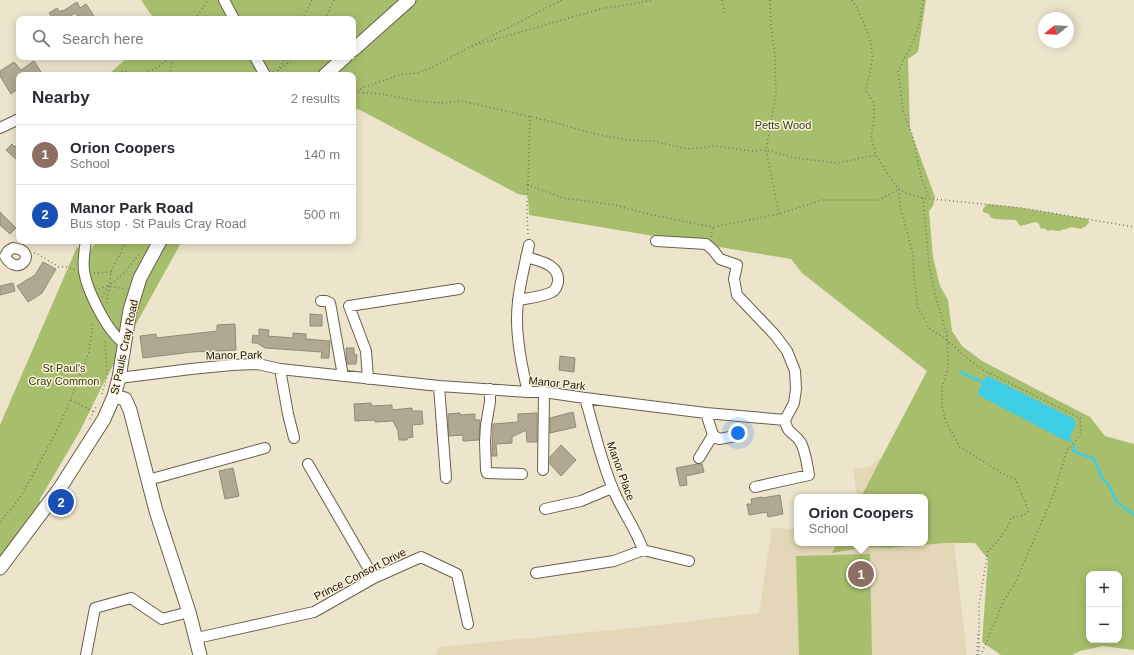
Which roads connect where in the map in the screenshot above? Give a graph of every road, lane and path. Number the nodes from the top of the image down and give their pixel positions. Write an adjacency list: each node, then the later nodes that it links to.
1 (208, 0): 13 (path)
2 (224, 0): 14 (street)
3 (312, 0): 15 (path)
4 (334, 0): 16 (path)
5 (409, 0): 17 (main road)
6 (562, 0): 18 (path)
7 (652, 0): 18 (path)
8 (722, 0): 12 (path)
9 (770, 0): 36 (path)
10 (852, 0): 37 (path)
11 (923, 0): 41 (path)
12 (725, 14)
13 (198, 16)
14 (232, 16)
15 (304, 16)
16 (326, 16)
17 (356, 47)
18 (468, 48): 31 (path)
19 (166, 60): 26 (path)
20 (173, 60): 27 (path)
21 (257, 60): 28 (street)
22 (284, 60): 25 (path)
23 (292, 60): 25 (path)
24 (342, 60): 30 (main road)
25 (278, 70): 29 (path)
26 (149, 72)
27 (170, 72)
28 (264, 72)
29 (273, 72)
30 (328, 72)
31 (356, 91)
32 (356, 92): 33 (path)
33 (530, 116): 36 (path); 38 (path)
34 (16, 120): 35 (street)
35 (0, 128)
36 (766, 150): 37 (path); 42 (path)
37 (876, 155): 39 (path)
38 (528, 185): 42 (path); 48 (path)
39 (899, 189): 40 (path); 42 (path); 61 (path)
40 (923, 198): 41 (path); 61 (path)
41 (929, 198): 43 (path)
42 (778, 214)
43 (1134, 227)
44 (656, 241): 77 (street)
45 (85, 244): 59 (street)
46 (125, 244): 54 (path)
47 (158, 244): 56 (main road, St Pauls Cray Road)
48 (529, 245): 52 (street)
49 (141, 251): 54 (path)
50 (26, 255): 51 (street); 53 (path)
51 (2, 256)
52 (526, 257): 57 (street); 57 (street)
53 (68, 267)
54 (108, 286): 56 (path); 59 (path); 60 (path)
55 (459, 289): 66 (street)
56 (136, 291): 62 (main road, St Pauls Cray Road)
57 (518, 300): 69 (street)
58 (320, 301): 64 (street)
59 (97, 306): 60 (street); 73 (path)
60 (105, 321): 62 (street); 71 (path)
61 (947, 340): 103 (path); 103 (path)
62 (124, 342): 65 (main road, St Pauls Cray Road)
63 (280, 369): 64 (street, Manor Park); 65 (street, Manor Park); 81 (street)
64 (343, 376): 66 (street, Manor Park)
65 (119, 378): 71 (main road, St Pauls Cray Road)
66 (368, 379): 67 (street, Manor Park)
67 (439, 386): 68 (street, Manor Park); 87 (street)
68 (490, 389): 69 (street, Manor Park); 86 (street)
69 (528, 392): 70 (street, Manor Park)
70 (544, 392): 72 (street, Manor Park); 85 (street)
71 (107, 397): 76 (main road, St Pauls Cray Road); 88 (main road)
72 (585, 398): 75 (street, Manor Park); 90 (street, Manor Place)
73 (70, 399): 76 (path); 92 (path)
74 (99, 402): 76 (path)
75 (706, 413): 77 (street, Manor Park); 79 (street)
76 (99, 415): 78 (path); 95 (main road, St Pauls Cray Road)
77 (785, 420): 89 (street)
78 (87, 424)
79 (713, 435): 80 (street); 83 (street)
80 (736, 436)
81 (294, 438)
82 (265, 448): 88 (street)
83 (700, 458)
84 (308, 464): 97 (street)
85 (543, 470)
86 (522, 474)
87 (446, 478)
88 (148, 480): 98 (main road)
89 (755, 487)
90 (612, 488): 91 (street); 93 (street, Manor Place)
91 (545, 510)
92 (0, 522)
93 (642, 550): 94 (street); 96 (street)
94 (689, 561)
95 (0, 568)
96 (536, 573)
97 (374, 578): 99 (street, Prince Consort Drive); 100 (street, Prince Consort Drive)
98 (189, 612): 100 (main road); 101 (street)
99 (468, 624)
100 (197, 638): 102 (main road)
101 (86, 655)
102 (200, 655)
103 (979, 655)

